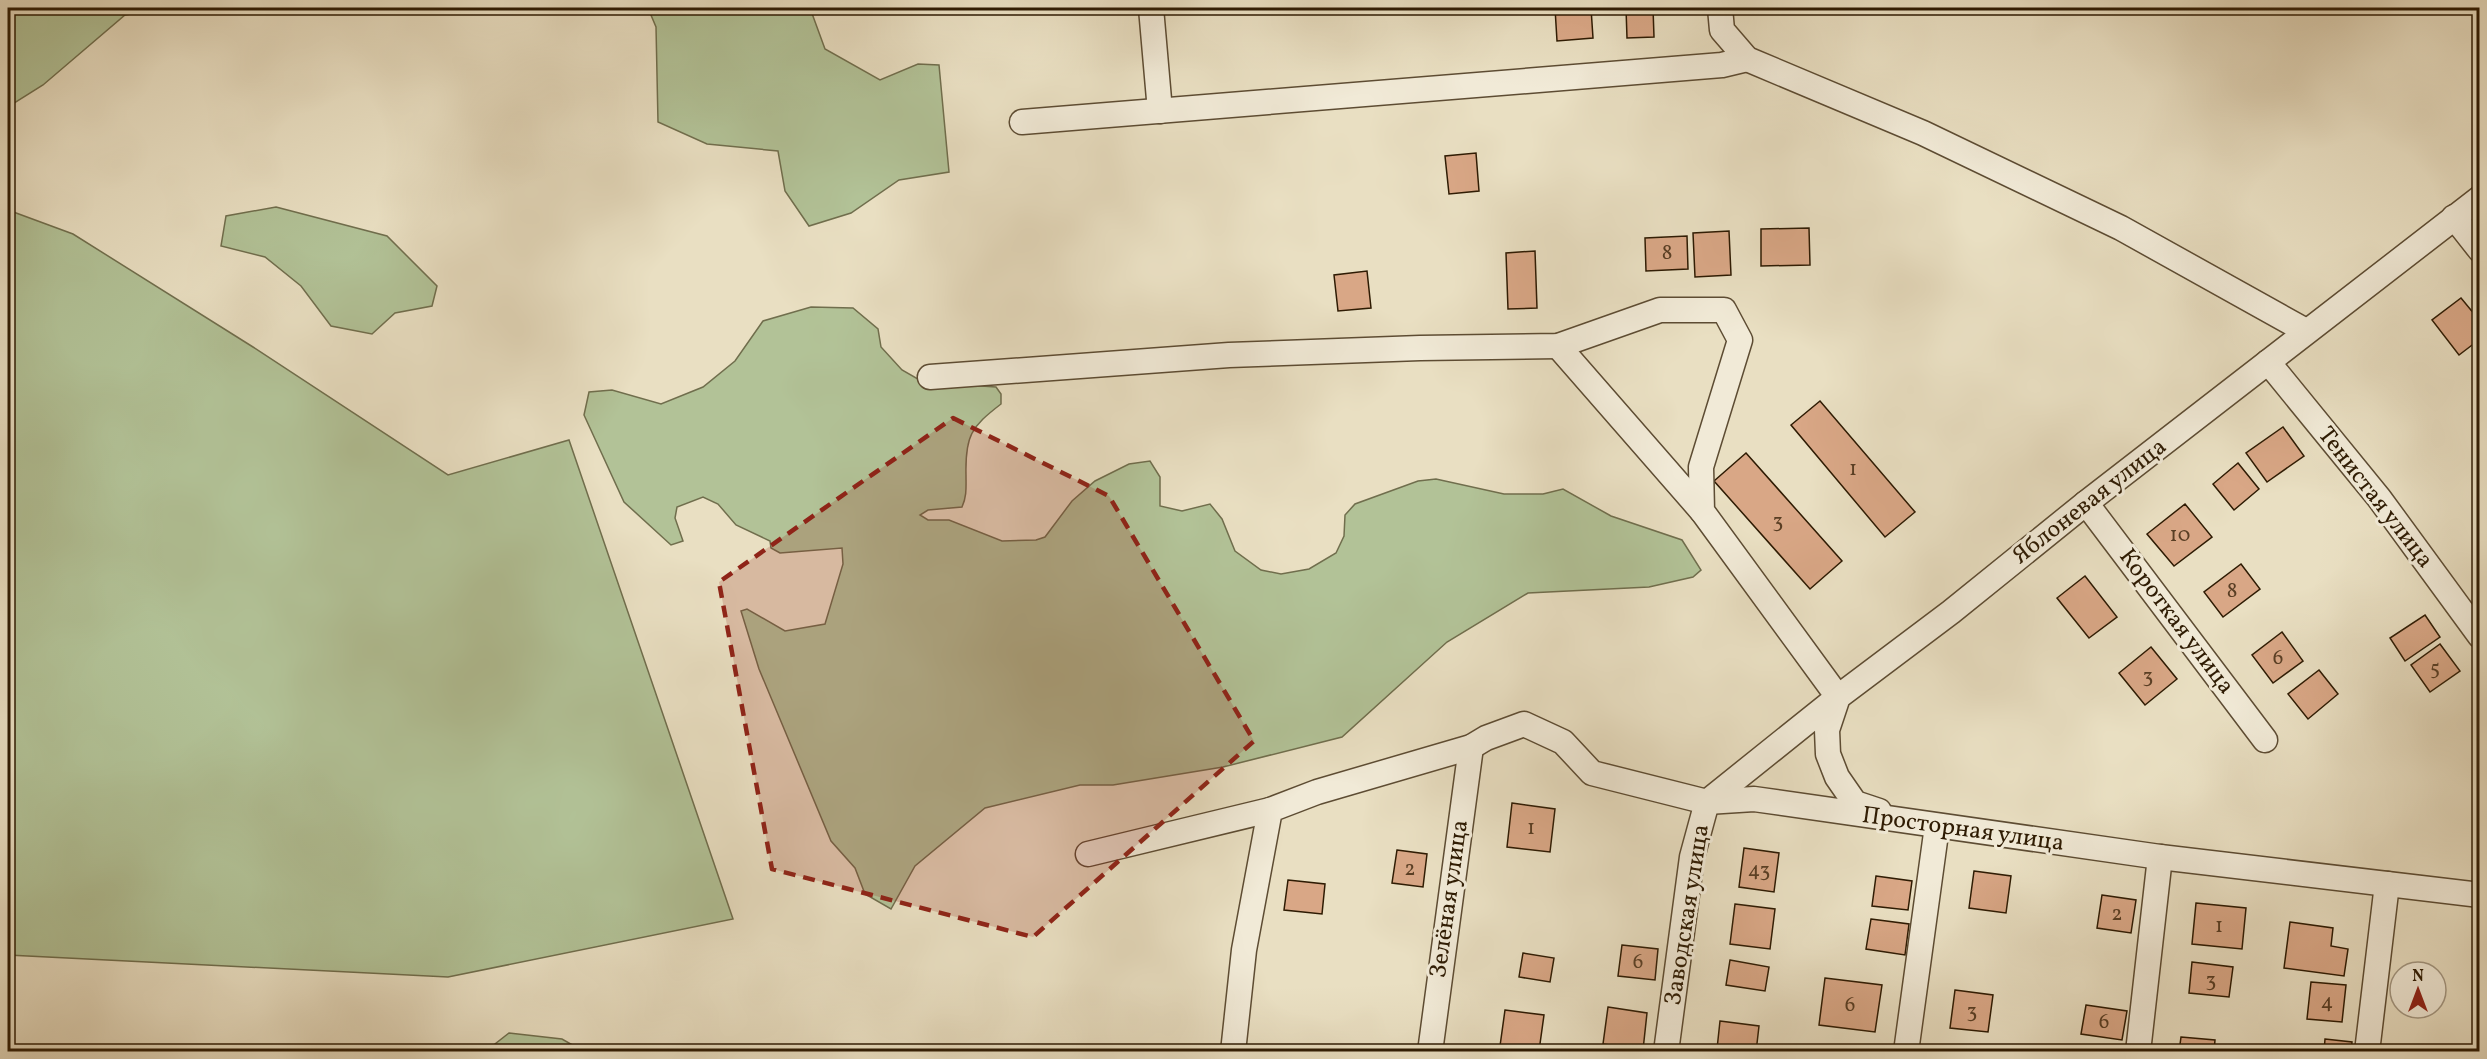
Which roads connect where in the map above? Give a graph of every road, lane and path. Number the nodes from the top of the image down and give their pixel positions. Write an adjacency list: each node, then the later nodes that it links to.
1 (1151, 8): 4 (street)
2 (1720, 8): 3 (street)
3 (1747, 59): 4 (street); 9 (street)
4 (1160, 111): 5 (street)
5 (1022, 122)
6 (2480, 198): 7 (street, Яблоневая улица)
7 (2454, 217): 8 (street); 9 (street, Яблоневая улица)
8 (2480, 250)
9 (2306, 331): 11 (street, Яблоневая улица)
10 (1558, 346): 12 (street); 14 (street); 14 (street)
11 (2268, 362): 13 (street, Яблоневая улица); 15 (street, Тенистая улица)
12 (930, 376)
13 (2086, 503): 16 (street, Яблоневая улица); 17 (street, Короткая улица)
14 (1702, 511): 16 (street)
15 (2480, 636)
16 (1838, 697): 19 (street, Заводская улица); 21 (street)
17 (2265, 740)
18 (1471, 747): 19 (street, Просторная улица); 20 (street, Просторная улица); 28 (street, Зелёная улица)
19 (1707, 802): 21 (street, Просторная улица); 29 (street, Заводская улица)
20 (1270, 810): 23 (street, Просторная улица); 27 (street)
21 (1913, 823): 22 (street, Просторная улица)
22 (1937, 826): 24 (street, Просторная улица); 30 (street)
23 (1088, 854)
24 (2160, 857): 25 (street, Просторная улица); 31 (street)
25 (2387, 884): 26 (street, Просторная улица); 32 (street)
26 (2480, 895)
27 (1233, 1052)
28 (1430, 1052)
29 (1666, 1052)
30 (1906, 1052)
31 (2138, 1052)
32 (2367, 1052)

